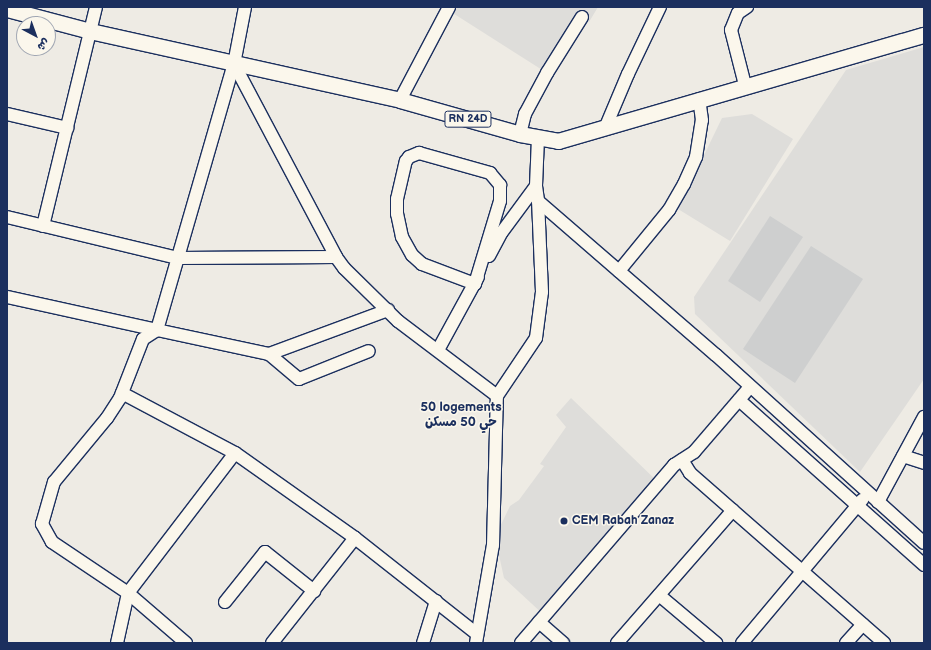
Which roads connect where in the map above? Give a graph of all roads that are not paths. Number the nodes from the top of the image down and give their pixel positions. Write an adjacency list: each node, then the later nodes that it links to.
1 (96, 7): 10 (street)
2 (245, 7): 12 (street)
3 (449, 7): 15 (street)
4 (660, 7): 17 (street)
5 (730, 7): 9 (street)
6 (747, 7): 9 (street)
7 (7, 9): 10 (main road, RN 24D)
8 (582, 17): 19 (street)
9 (735, 20): 13 (street)
10 (90, 31): 12 (main road, RN 24D); 18 (street)
11 (924, 35): 13 (main road, RN 24D)
12 (234, 64): 15 (main road, RN 24D); 25 (street); 26 (street)
13 (745, 85): 14 (main road, RN 24D)
14 (699, 99): 17 (main road, RN 24D); 27 (street)
15 (400, 100): 19 (main road, RN 24D)
16 (7, 114): 18 (street)
17 (606, 126): 20 (main road, RN 24D)
18 (67, 128): 24 (street)
19 (520, 134): 20 (main road, RN 24D)
20 (538, 138): 21 (street)
21 (536, 186): 22 (street); 28 (street)
22 (538, 201): 27 (street); 37 (street)
23 (7, 217): 24 (street)
24 (42, 226): 26 (street)
25 (336, 257): 26 (street); 30 (street)
26 (178, 258): 31 (street)
27 (619, 271): 35 (street)
28 (475, 284): 28 (street); 32 (street)
29 (7, 297): 31 (street)
30 (388, 310): 32 (street); 34 (street)
31 (157, 330): 34 (street); 36 (street)
32 (438, 350): 37 (street)
33 (369, 351): 34 (street)
34 (269, 354)
35 (750, 387): 38 (street); 44 (street)
36 (122, 392): 40 (street); 53 (street)
37 (497, 396): 59 (street)
38 (739, 400): 42 (street); 46 (street)
39 (924, 417): 41 (street)
40 (235, 453): 48 (street); 53 (street)
41 (903, 456): 43 (street); 45 (street)
42 (682, 460): 47 (street); 57 (street)
43 (924, 463)
44 (868, 494): 45 (street); 46 (street)
45 (878, 502): 49 (street)
46 (857, 506): 50 (street); 51 (street)
47 (733, 510): 51 (street); 54 (street)
48 (355, 538): 52 (street); 55 (street)
49 (924, 543)
50 (924, 565)
51 (802, 571): 58 (street); 68 (street)
52 (314, 591): 56 (street); 62 (street)
53 (128, 593): 60 (street); 61 (street)
54 (659, 595): 66 (street); 67 (street)
55 (436, 601): 59 (street); 63 (street)
56 (225, 602)
57 (539, 622): 64 (street); 65 (street)
58 (863, 624): 69 (street); 70 (street)
59 (476, 638)
60 (117, 643)
61 (186, 643)
62 (272, 643)
63 (423, 643)
64 (522, 643)
65 (563, 643)
66 (617, 643)
67 (716, 643)
68 (742, 643)
69 (846, 643)
70 (884, 643)

